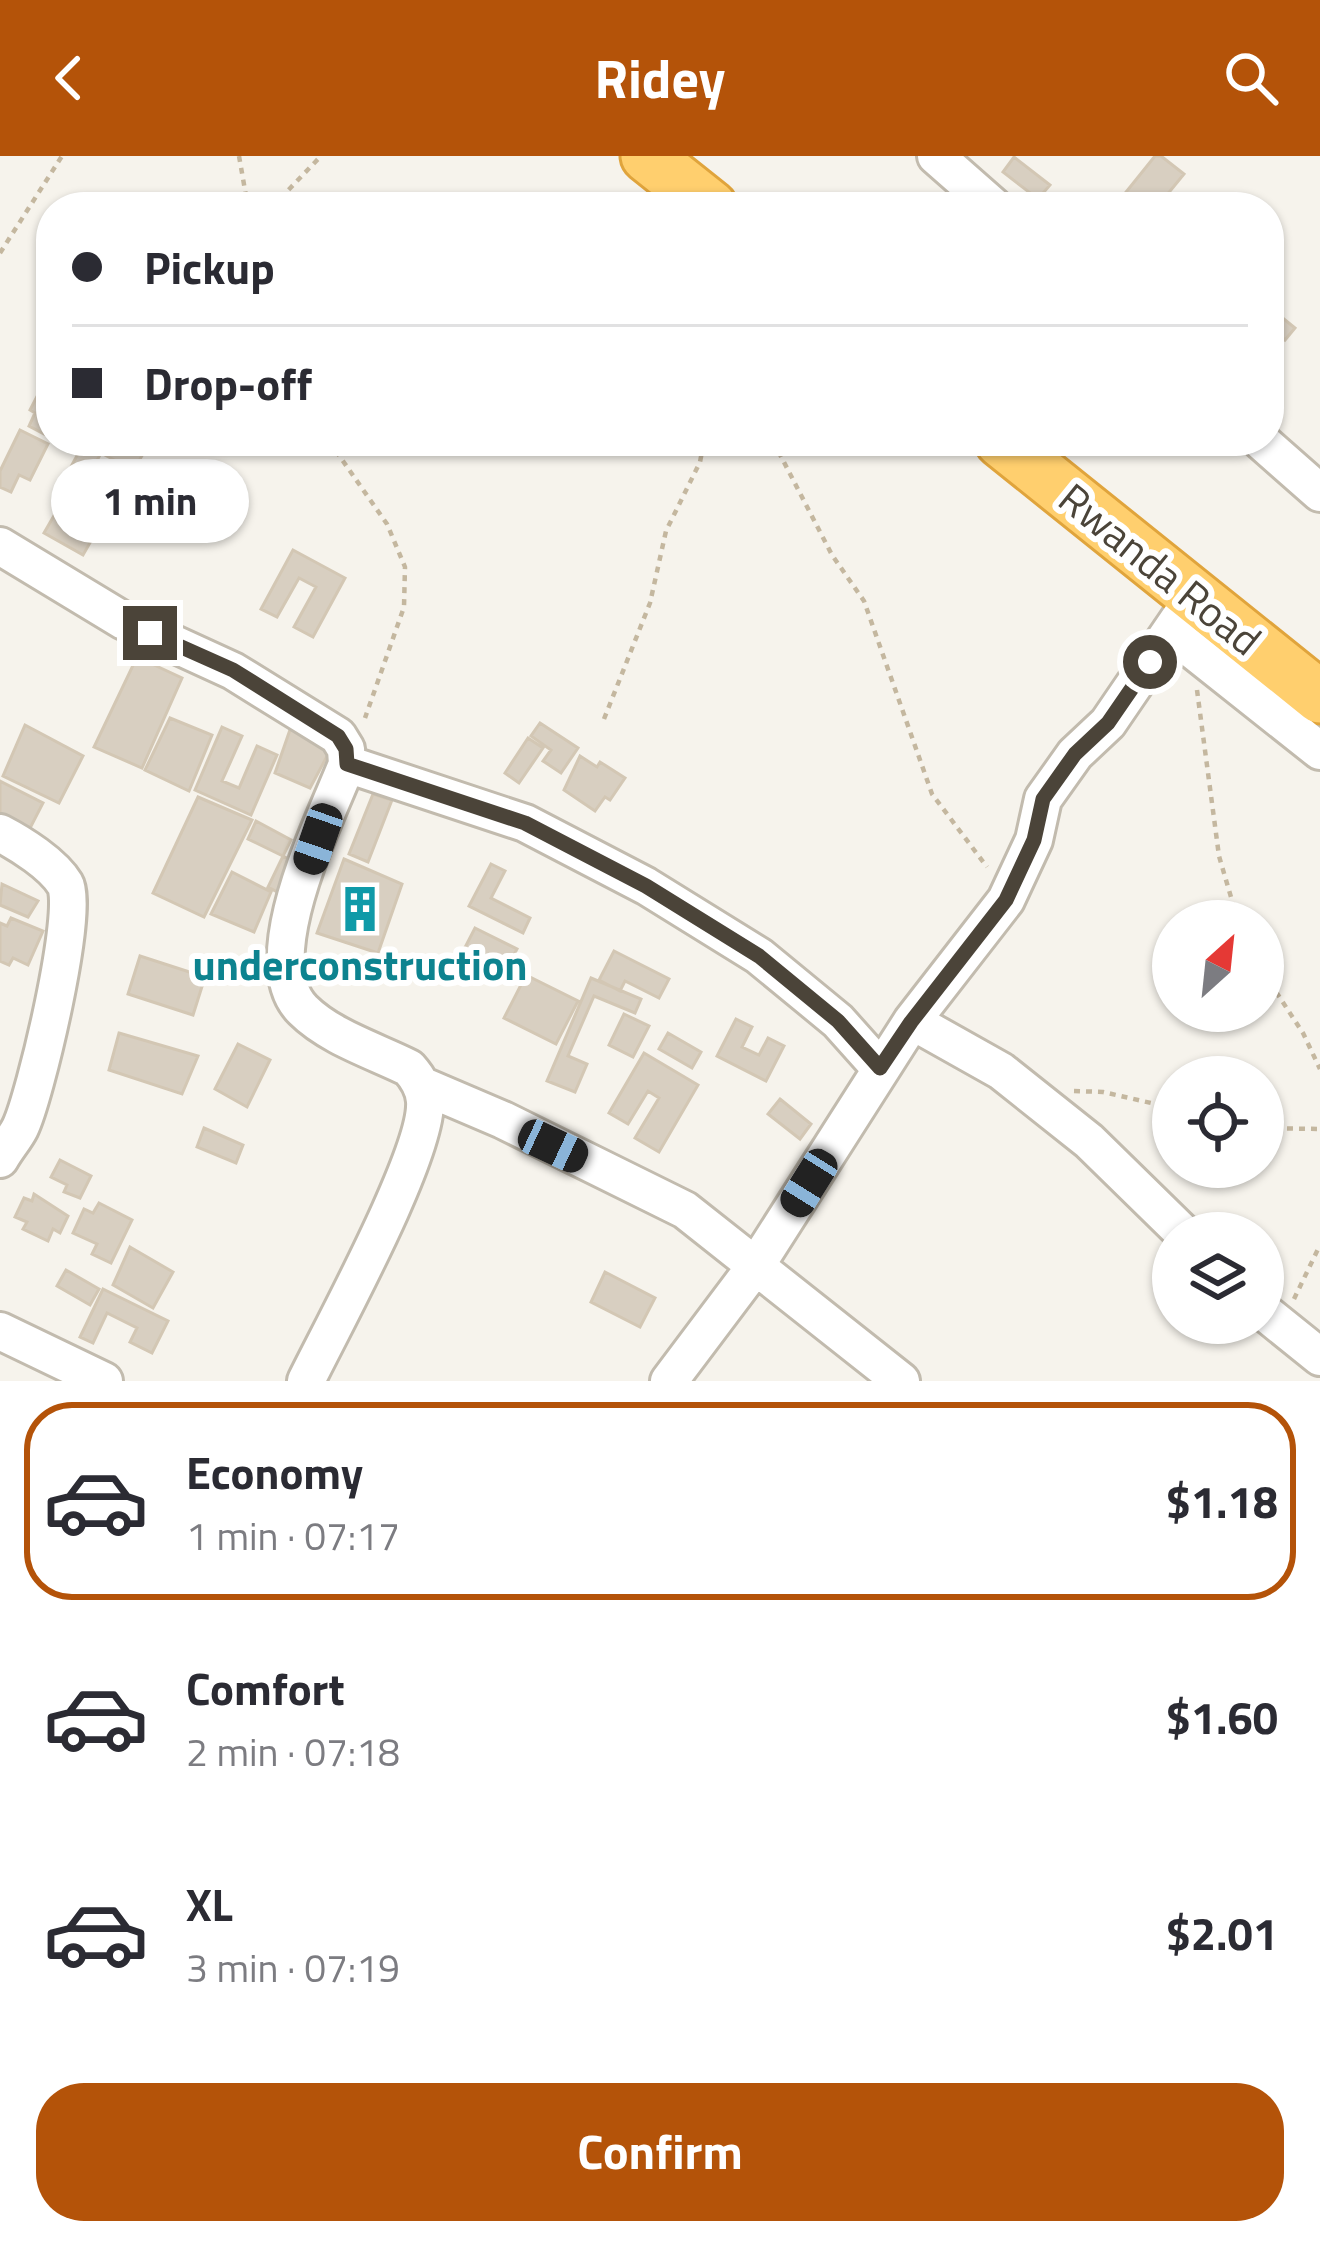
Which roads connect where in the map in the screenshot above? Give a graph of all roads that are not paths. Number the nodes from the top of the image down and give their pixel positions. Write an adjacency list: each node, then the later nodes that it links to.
1 (647, 156): 3 (highway)
2 (940, 157): 4 (street)
3 (692, 192)
4 (978, 192)
5 (1016, 456): 9 (highway, Rwanda Road)
6 (1278, 456): 7 (street)
7 (1320, 493)
8 (0, 546): 12 (street)
9 (1186, 626): 10 (highway, Rwanda Road); 11 (street); 14 (street)
10 (1320, 697)
11 (1320, 752)
12 (346, 757): 15 (street); 16 (street)
13 (0, 833): 17 (street)
14 (911, 1022): 15 (street); 18 (street)
15 (880, 1068): 19 (street)
16 (421, 1085): 19 (street); 24 (street)
17 (0, 1159)
18 (1162, 1212)
19 (757, 1264): 25 (street); 26 (street)
20 (1284, 1329): 22 (street)
21 (0, 1331): 23 (street)
22 (1320, 1357)
23 (104, 1381)
24 (306, 1381)
25 (669, 1381)
26 (901, 1381)

